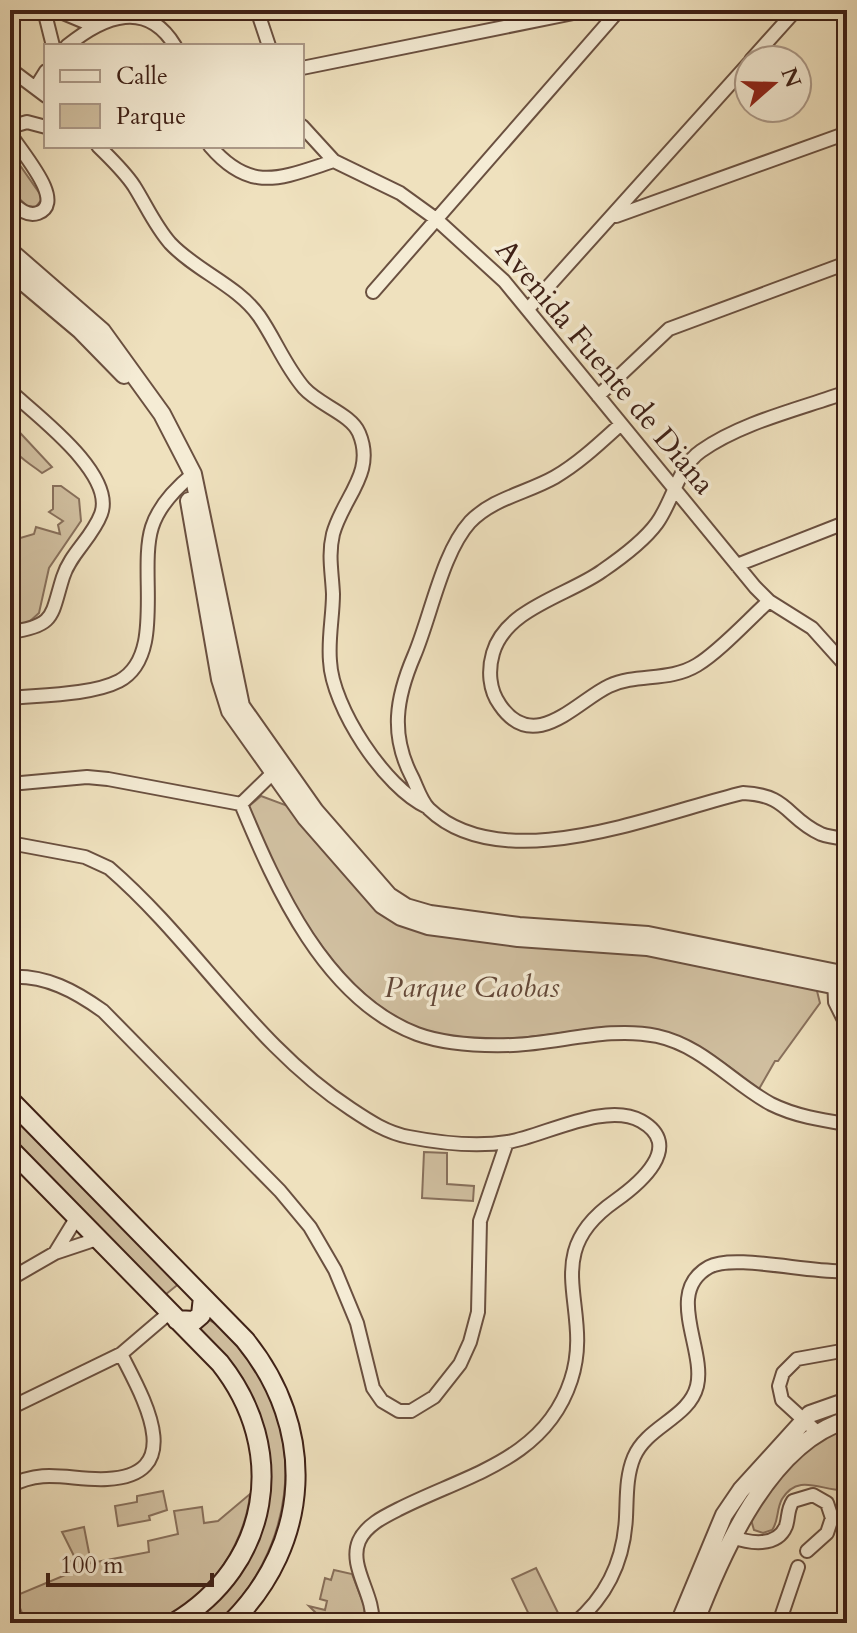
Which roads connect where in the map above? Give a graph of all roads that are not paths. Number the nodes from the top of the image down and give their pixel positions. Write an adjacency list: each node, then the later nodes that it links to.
1 (44, 10): 8 (street)
2 (56, 10): 7 (street)
3 (257, 10): 11 (street)
4 (588, 10): 13 (street)
5 (619, 10): 28 (street)
6 (796, 10): 12 (street)
7 (92, 25): 9 (street); 10 (street)
8 (52, 44)
9 (69, 44)
10 (174, 44)
11 (268, 44)
12 (765, 44)
13 (304, 68)
14 (13, 72): 16 (street); 17 (street)
15 (733, 81): 27 (street)
16 (10, 90)
17 (41, 91)
18 (44, 126): 19 (street)
19 (10, 127)
20 (304, 128): 25 (street, Avenida Fuente de Diana)
21 (10, 133): 26 (street)
22 (847, 133): 27 (street)
23 (100, 148): 49 (street)
24 (212, 148): 25 (street)
25 (334, 161): 28 (street, Avenida Fuente de Diana)
26 (10, 201)
27 (616, 216): 33 (street)
28 (436, 219): 32 (street); 33 (street, Avenida Fuente de Diana)
29 (10, 251): 38 (street)
30 (847, 263): 36 (street)
31 (10, 271): 38 (street)
32 (373, 292)
33 (528, 309): 36 (street, Avenida Fuente de Diana)
34 (10, 391): 43 (street)
35 (847, 392): 39 (street)
36 (598, 396): 37 (street, Avenida Fuente de Diana)
37 (621, 424): 39 (street, Avenida Fuente de Diana); 49 (street)
38 (189, 478): 45 (street); 46 (street)
39 (674, 489): 41 (street, Avenida Fuente de Diana); 42 (street)
40 (847, 522): 41 (street)
41 (737, 565): 42 (street, Avenida Fuente de Diana)
42 (769, 601): 44 (street, Avenida Fuente de Diana)
43 (10, 632)
44 (844, 659)
45 (10, 698)
46 (278, 768): 48 (street); 53 (street)
47 (10, 784): 48 (street)
48 (241, 804): 56 (street)
49 (427, 807): 50 (street)
50 (847, 839)
51 (10, 843): 57 (street)
52 (10, 977): 57 (street)
53 (840, 980): 54 (street)
54 (847, 1026)
55 (10, 1100): 64 (main road)
56 (847, 1124)
57 (507, 1142): 80 (street)
58 (10, 1150): 59 (main road)
59 (77, 1217): 60 (main road); 61 (street)
60 (100, 1238): 61 (street); 65 (main road)
61 (55, 1253): 63 (street)
62 (847, 1271): 81 (street)
63 (10, 1279)
64 (199, 1293): 65 (main road); 65 (main road); 79 (main road)
65 (173, 1316): 67 (street); 78 (main road)
66 (847, 1350): 70 (street)
67 (121, 1354): 69 (street); 73 (street)
68 (847, 1401): 70 (street)
69 (10, 1408)
70 (804, 1420): 72 (street); 77 (street)
71 (847, 1420): 72 (street)
72 (817, 1432): 74 (street)
73 (10, 1486)
74 (732, 1537): 75 (street); 77 (street)
75 (807, 1551)
76 (798, 1567): 82 (street)
77 (687, 1622)
78 (174, 1623)
79 (231, 1623)
80 (372, 1623)
81 (575, 1623)
82 (779, 1623)

